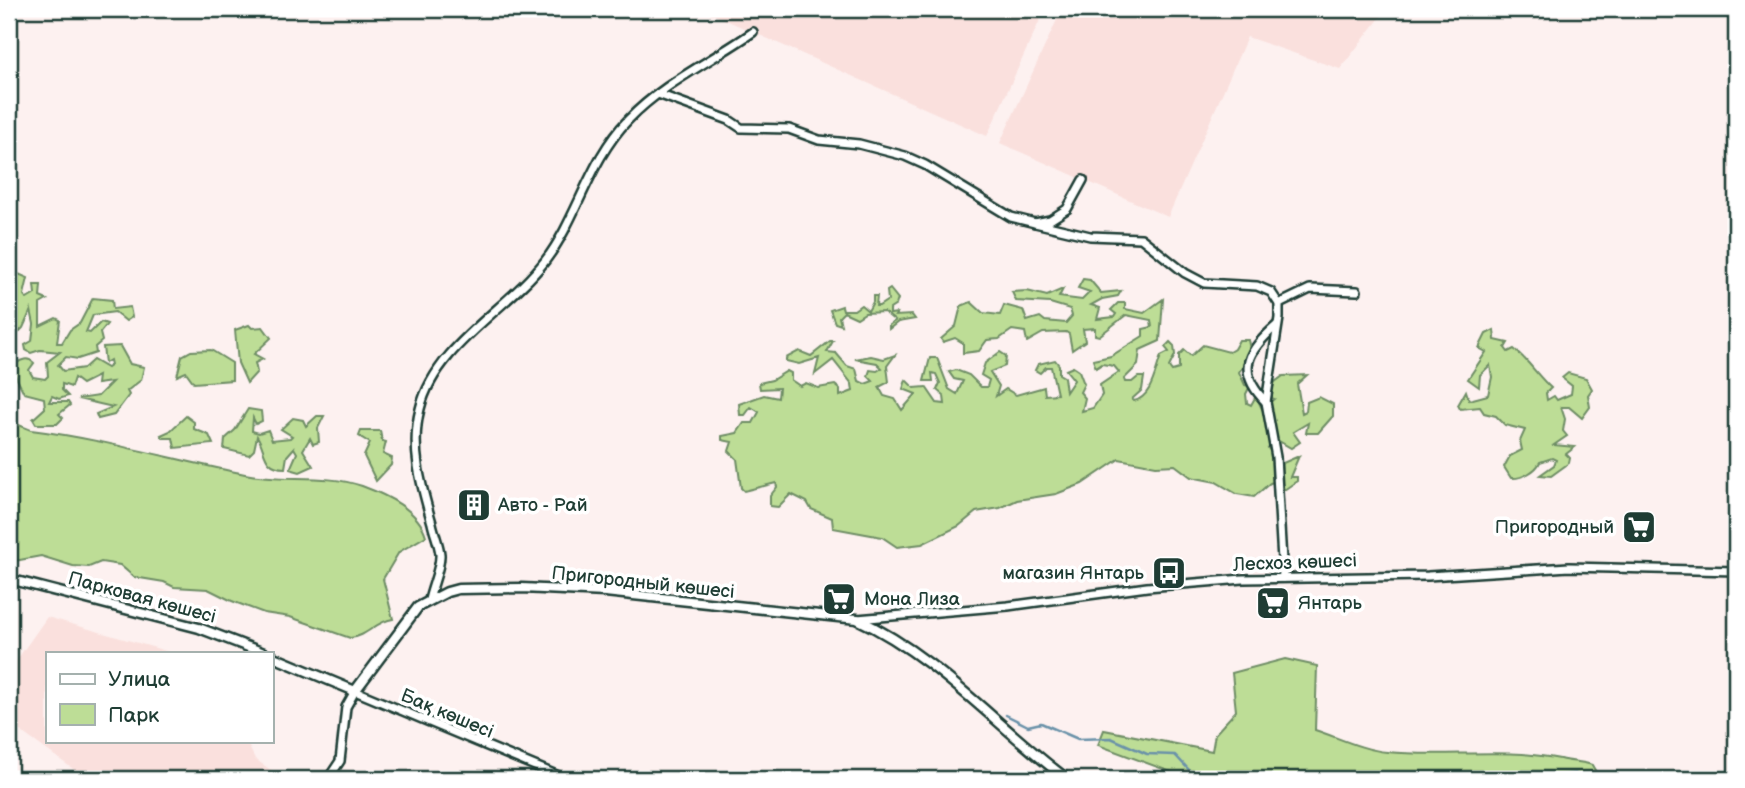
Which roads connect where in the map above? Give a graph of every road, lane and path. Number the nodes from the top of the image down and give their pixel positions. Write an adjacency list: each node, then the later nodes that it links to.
1 (753, 32): 2 (street)
2 (658, 94): 4 (street); 12 (street)
3 (1083, 180): 4 (street)
4 (1035, 223): 6 (street)
5 (1357, 291): 6 (street)
6 (1279, 304): 7 (street)
7 (1278, 324): 8 (street); 8 (street)
8 (1266, 402): 10 (street)
9 (1736, 571): 10 (street, Лесхоз көшесі)
10 (1283, 578): 13 (street, Лесхоз көшесі)
11 (9, 579): 14 (street, Парковая көшесі)
12 (429, 600): 13 (street, Пригородный көшесі); 16 (street)
13 (857, 619): 19 (street, Пригородный көшесі)
14 (261, 652)
15 (273, 657): 16 (street)
16 (355, 691): 17 (street); 18 (street, Бақ көшесі)
17 (328, 779)
18 (566, 779)
19 (1067, 779)

